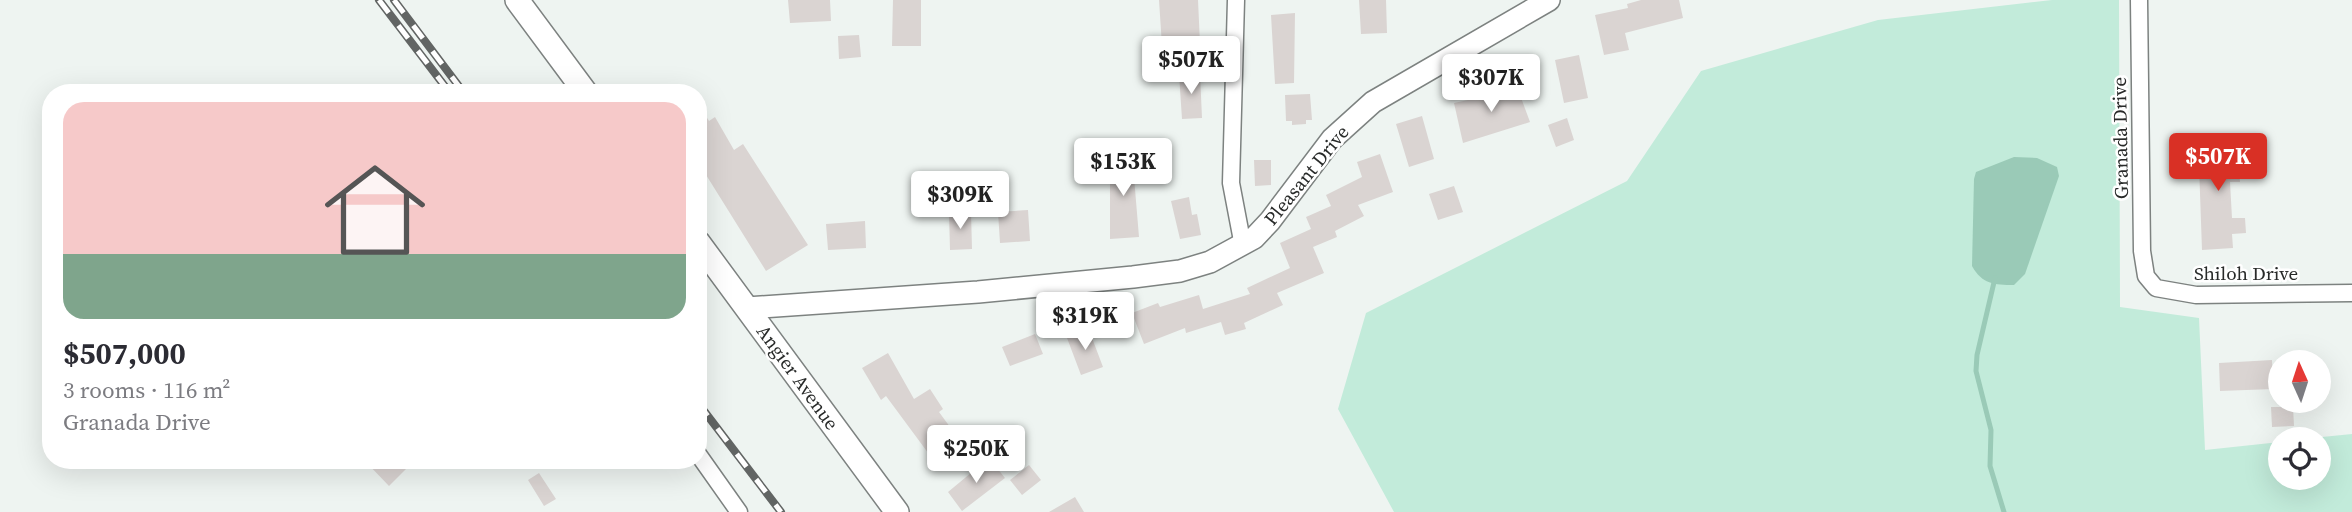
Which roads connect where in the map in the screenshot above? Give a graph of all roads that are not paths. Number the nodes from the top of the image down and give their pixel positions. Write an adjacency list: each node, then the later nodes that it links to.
1 (517, 0): 5 (main road)
2 (1236, 0): 6 (street)
3 (2139, 0): 8 (street, Granada Drive)
4 (1543, 1): 6 (street, Pleasant Drive)
5 (579, 84)
6 (1243, 246): 10 (street, Pleasant Drive)
7 (707, 254): 10 (main road, Angier Avenue)
8 (2146, 276): 9 (street, Shiloh Drive)
9 (2352, 293)
10 (747, 308): 13 (main road, Angier Avenue)
11 (707, 467): 12 (street)
12 (739, 512)
13 (897, 512)

